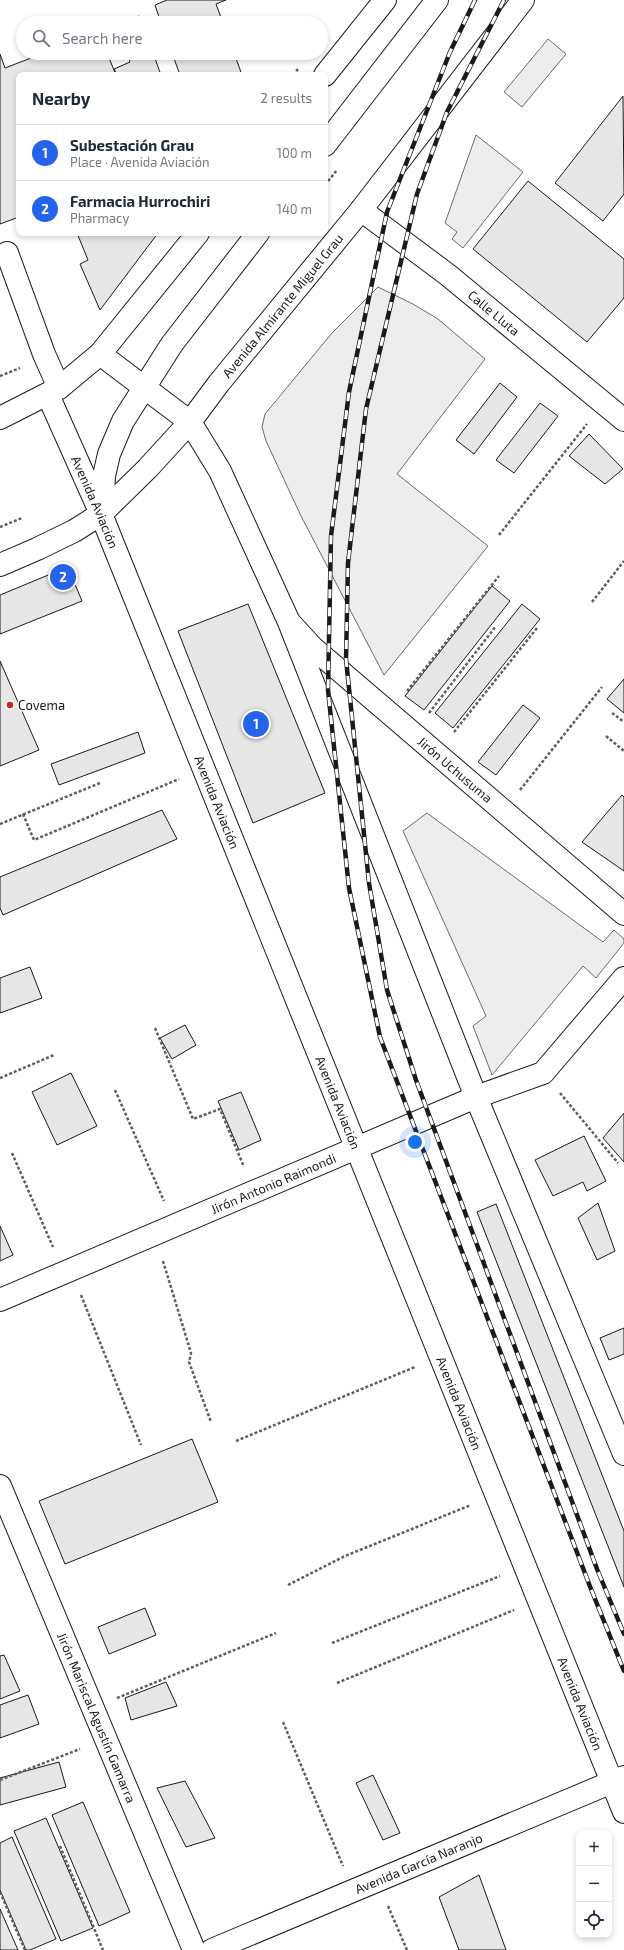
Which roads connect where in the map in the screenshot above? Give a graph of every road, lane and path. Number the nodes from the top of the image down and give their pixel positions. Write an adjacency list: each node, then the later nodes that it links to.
1 (385, 0): 4 (main road)
2 (437, 0): 5 (main road)
3 (523, 0): 6 (main road, Avenida Almirante Miguel Grau)
4 (327, 72)
5 (328, 141)
6 (361, 210): 15 (main road, Calle Lluta); 18 (main road, Avenida Almirante Miguel Grau)
7 (196, 236): 10 (main road)
8 (256, 236): 13 (main road)
9 (8, 253): 11 (main road, Avenida Aviación)
10 (100, 354): 13 (main road); 14 (main road)
11 (46, 358): 12 (path); 14 (main road, Avenida Aviación)
12 (0, 376)
13 (144, 387): 18 (main road); 19 (main road)
14 (53, 391): 16 (main road); 19 (main road, Avenida Aviación)
15 (604, 404): 17 (main road, Calle Lluta); 22 (path)
16 (0, 418)
17 (624, 420)
18 (190, 422): 19 (main road, Avenida Almirante Miguel Grau); 27 (main road)
19 (101, 514): 24 (main road, Avenida Almirante Miguel Grau); 38 (main road, Avenida Aviación)
20 (22, 518): 21 (path)
21 (0, 527)
22 (499, 535)
23 (624, 561): 26 (path)
24 (0, 565)
25 (499, 576): 32 (path)
26 (592, 602)
27 (289, 622): 32 (main road, Jirón Uchusuma); 50 (main road)
28 (496, 626): 34 (path)
29 (537, 628): 37 (path)
30 (602, 688): 40 (path)
31 (612, 713): 33 (path)
32 (388, 714): 34 (main road, Jirón Uchusuma)
33 (624, 722)
34 (413, 734): 37 (main road, Jirón Uchusuma)
35 (606, 736): 36 (path)
36 (624, 751)
37 (436, 754): 40 (main road, Jirón Uchusuma)
38 (204, 768): 41 (path); 51 (main road, Avenida Aviación)
39 (100, 784): 41 (path)
40 (503, 811): 43 (main road, Jirón Uchusuma)
41 (23, 814): 42 (path)
42 (0, 824)
43 (624, 914)
44 (624, 978): 47 (main road, Jirón Antonio Raimondi)
45 (155, 1028): 54 (path)
46 (54, 1056): 48 (path)
47 (543, 1073): 50 (main road, Jirón Antonio Raimondi); 53 (path)
48 (0, 1078)
49 (115, 1090): 55 (path)
50 (476, 1097): 51 (main road, Jirón Antonio Raimondi); 63 (main road)
51 (356, 1147): 54 (main road, Jirón Antonio Raimondi); 59 (main road, Avenida Aviación)
52 (12, 1152): 57 (path)
53 (618, 1163)
54 (254, 1191): 55 (main road, Jirón Antonio Raimondi)
55 (175, 1225): 56 (main road, Jirón Antonio Raimondi)
56 (155, 1234): 57 (main road, Jirón Antonio Raimondi); 60 (path)
57 (67, 1271): 58 (main road, Jirón Antonio Raimondi); 62 (path)
58 (0, 1300)
59 (440, 1356): 61 (path); 65 (main road, Avenida Aviación)
60 (211, 1422)
61 (236, 1440)
62 (141, 1445)
63 (624, 1454)
64 (0, 1486): 72 (main road, Jirón Mariscal Agustín Gamarra)
65 (496, 1495): 66 (main road, Avenida Aviación); 67 (path)
66 (525, 1566): 68 (main road, Avenida Aviación); 70 (path)
67 (288, 1585)
68 (539, 1600): 71 (path); 75 (main road, Avenida Aviación)
69 (276, 1632): 72 (path)
70 (332, 1643)
71 (337, 1683)
72 (93, 1708): 74 (main road, Jirón Mariscal Agustín Gamarra)
73 (283, 1722): 80 (path)
74 (106, 1739): 76 (path); 84 (main road, Jirón Mariscal Agustín Gamarra)
75 (618, 1779): 77 (main road, Avenida Aviación); 79 (main road, Avenida García Naranjo)
76 (0, 1780)
77 (624, 1812)
78 (60, 1846): 83 (path)
79 (378, 1880): 80 (main road, Avenida García Naranjo); 86 (path)
80 (353, 1891): 85 (main road, Avenida García Naranjo)
81 (0, 1892): 82 (path)
82 (25, 1950)
83 (103, 1950)
84 (194, 1950)
85 (212, 1950)
86 (406, 1950)

